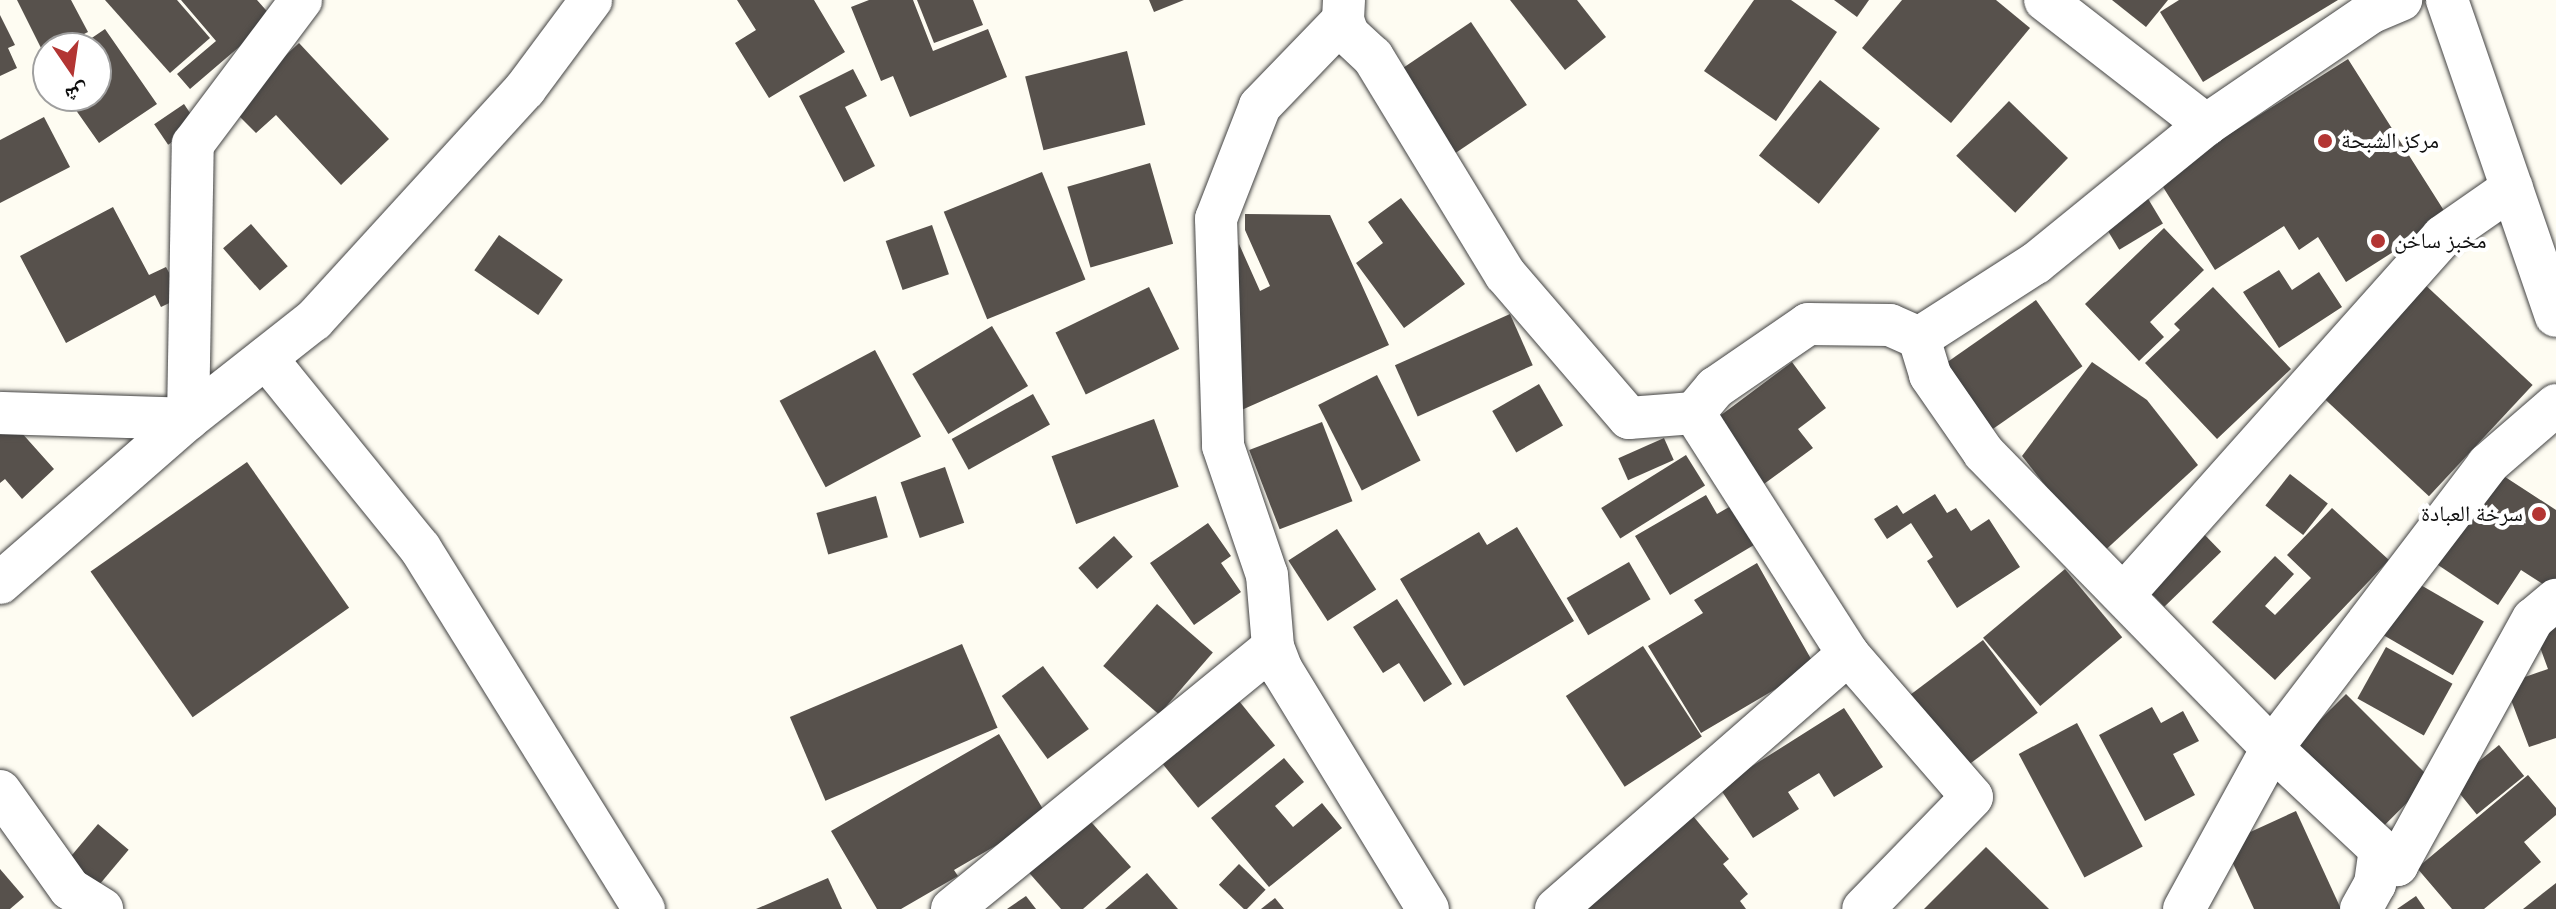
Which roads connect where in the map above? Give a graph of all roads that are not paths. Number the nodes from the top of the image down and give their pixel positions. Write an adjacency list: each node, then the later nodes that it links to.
1 (301, 0): 15 (street)
2 (591, 0): 11 (street)
3 (2045, 0): 7 (street)
4 (2401, 0): 7 (street)
5 (2447, 0): 8 (street)
6 (1344, 10): 14 (street); 19 (street)
7 (2206, 125): 10 (street)
8 (2512, 188): 9 (street); 17 (street)
9 (2556, 316)
10 (1919, 338): 14 (street); 17 (street)
11 (266, 358): 15 (street); 26 (street)
12 (2556, 405): 21 (street)
13 (0, 413): 15 (street)
14 (1694, 413): 20 (street)
15 (188, 419): 16 (street)
16 (0, 583)
17 (2125, 593): 21 (street)
18 (2556, 600): 23 (street)
19 (1273, 647): 27 (street); 28 (street)
20 (1848, 654): 29 (street); 30 (street)
21 (2272, 748): 23 (street); 24 (street)
22 (0, 791): 25 (street)
23 (2397, 865): 31 (street)
24 (2189, 906)
25 (102, 909)
26 (644, 909)
27 (952, 909)
28 (1428, 909)
29 (1556, 909)
30 (1863, 909)
31 (2361, 909)

